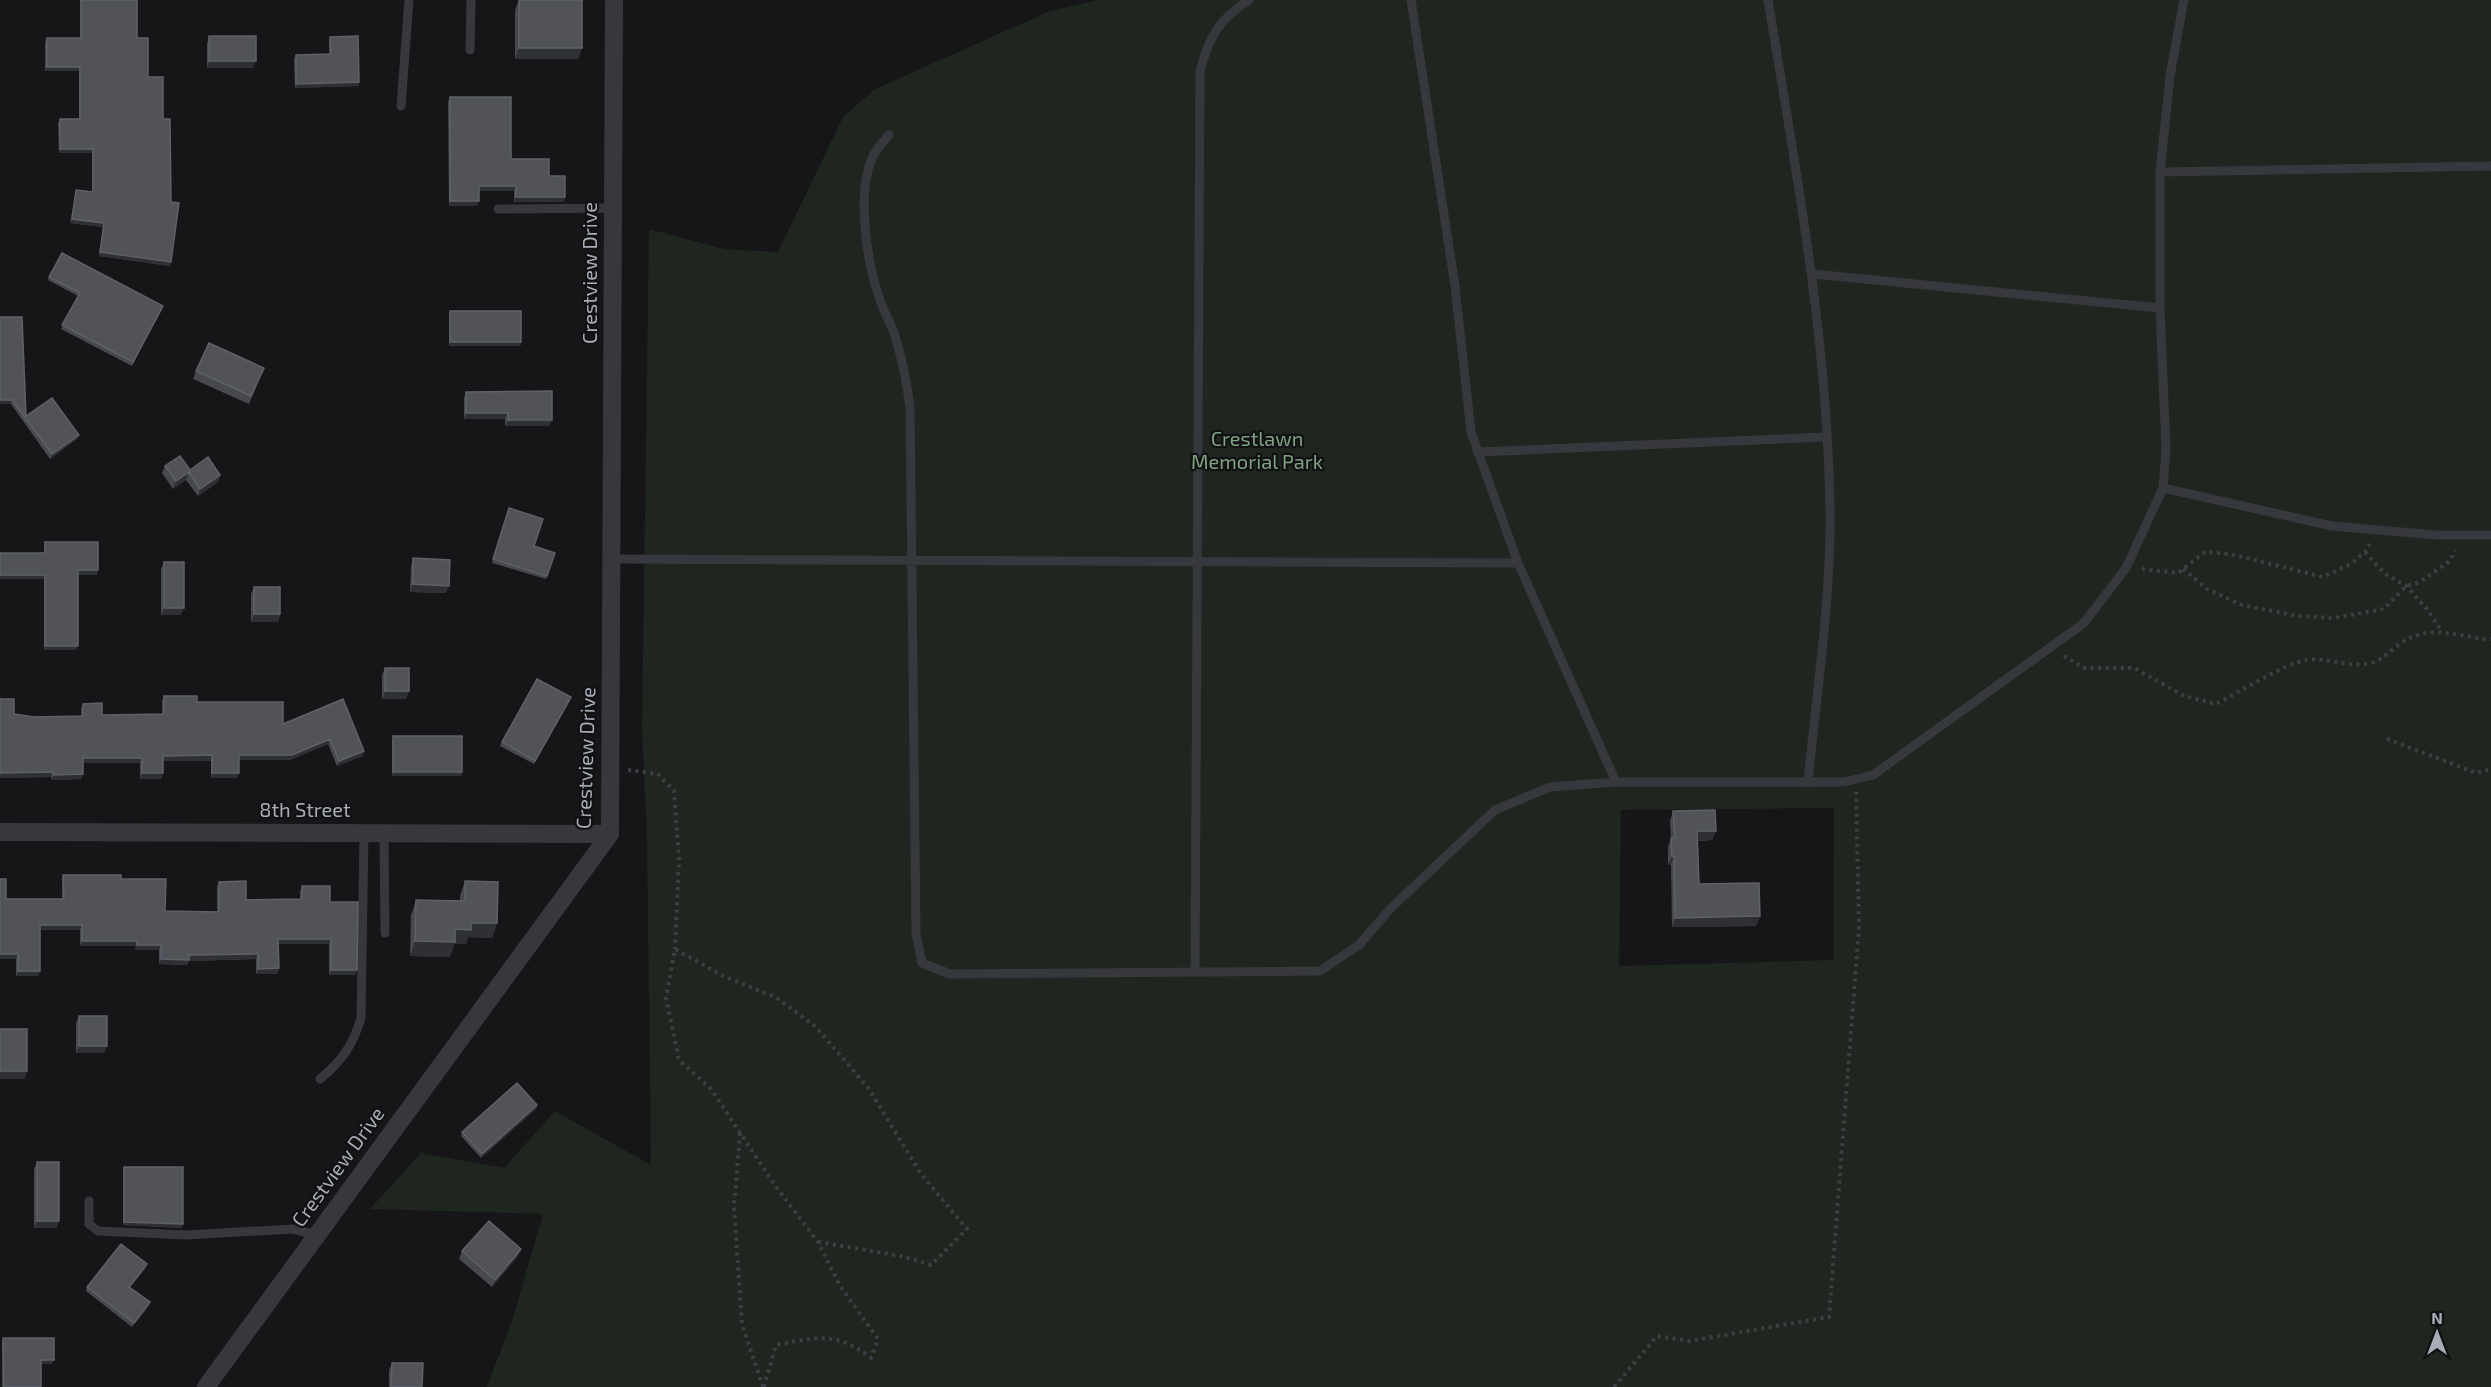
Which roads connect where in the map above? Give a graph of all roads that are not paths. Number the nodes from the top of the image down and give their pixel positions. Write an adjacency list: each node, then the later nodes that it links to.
1 (409, 0): 9 (lane)
2 (471, 0): 8 (lane)
3 (614, 0): 13 (street, Crestview Drive)
4 (1249, 0): 23 (lane)
5 (1411, 0): 18 (lane)
6 (1768, 0): 15 (lane)
7 (2184, 0): 12 (lane)
8 (470, 50)
9 (401, 106)
10 (889, 135): 22 (lane)
11 (2491, 166): 12 (lane)
12 (2160, 172): 16 (lane)
13 (613, 208): 14 (lane); 21 (street, Crestview Drive)
14 (498, 209)
15 (1812, 274): 16 (lane); 17 (lane)
16 (2160, 308): 19 (lane)
17 (1826, 437): 18 (lane); 26 (lane)
18 (1477, 452): 24 (lane)
19 (2163, 488): 20 (lane); 26 (lane)
20 (2491, 535)
21 (612, 559): 22 (lane); 30 (street, Crestview Drive)
22 (914, 560): 23 (lane); 32 (lane)
23 (1196, 561): 24 (lane); 32 (lane)
24 (1518, 563): 25 (lane)
25 (1616, 782): 26 (lane); 32 (lane)
26 (1808, 783)
27 (0, 832): 28 (street, 8th Street)
28 (364, 833): 29 (street, 8th Street); 33 (lane)
29 (384, 833): 30 (street, 8th Street); 31 (lane)
30 (610, 834): 35 (street, Crestview Drive)
31 (385, 933)
32 (1195, 972)
33 (320, 1079)
34 (89, 1201): 35 (lane)
35 (317, 1235): 36 (street, Crestview Drive)
36 (206, 1387)

